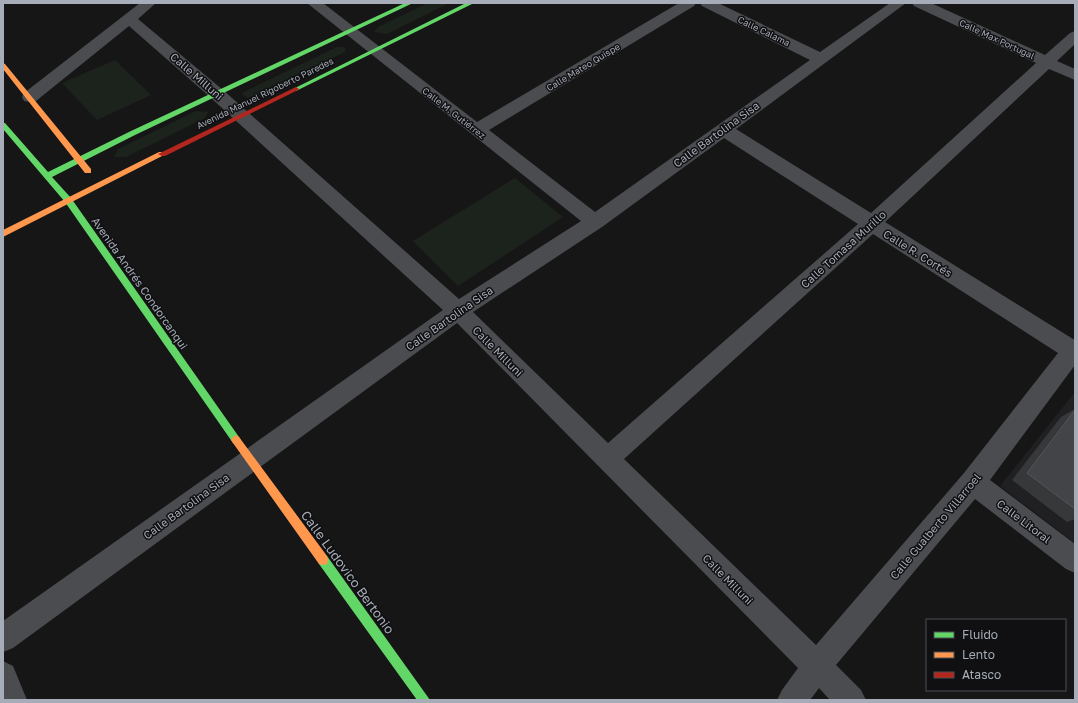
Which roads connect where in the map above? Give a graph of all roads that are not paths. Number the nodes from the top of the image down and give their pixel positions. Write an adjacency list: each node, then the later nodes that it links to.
1 (150, 3): 9 (street)
2 (314, 3): 10 (street, Calle M. Gutiérrez)
3 (410, 3): 10 (street, Avenida Manuel Rigoberto Paredes)
4 (471, 3): 12 (street, Avenida Manuel Rigoberto Paredes)
5 (689, 3): 22 (street, Calle Mateo Quispe)
6 (708, 3): 13 (street, Calle Calama)
7 (898, 3): 13 (street, Calle Bartolina Sisa)
8 (919, 3): 14 (street, Calle Max Portugal)
9 (130, 19): 17 (street, Calle Milluni); 18 (street)
10 (350, 32): 12 (street, Calle M. Gutiérrez); 17 (street, Avenida Manuel Rigoberto Paredes)
11 (1075, 36): 14 (street, Calle Tomasa Murillo)
12 (376, 51): 19 (street, Avenida Manuel Rigoberto Paredes); 22 (street, Calle M. Gutiérrez)
13 (820, 59): 21 (street, Calle Bartolina Sisa)
14 (1047, 62): 16 (street, Calle Max Portugal); 28 (street, Calle Tomasa Murillo)
15 (3, 65): 18 (street)
16 (1075, 75)
17 (217, 94): 19 (street, Calle Milluni); 23 (street, Avenida Manuel Rigoberto Paredes)
18 (30, 97): 23 (street)
19 (239, 115): 25 (street, Avenida Manuel Rigoberto Paredes); 30 (street, Calle Milluni)
20 (3, 124): 24 (street, Avenida Andrés Condorcanqui)
21 (723, 129): 27 (street, Calle Bartolina Sisa); 28 (street, Calle R. Cortés)
22 (476, 130): 27 (street, Calle M. Gutiérrez)
23 (80, 160): 24 (street, Avenida Manuel Rigoberto Paredes); 25 (street)
24 (47, 176): 26 (street, Avenida Andrés Condorcanqui)
25 (98, 186): 26 (street, Avenida Manuel Rigoberto Paredes)
26 (68, 200): 29 (street, Avenida Manuel Rigoberto Paredes); 33 (street, Avenida Andrés Condorcanqui)
27 (595, 222): 30 (street, Calle Bartolina Sisa)
28 (872, 224): 31 (street, Calle R. Cortés); 32 (street, Calle Tomasa Murillo)
29 (3, 234)
30 (458, 311): 32 (street, Calle Milluni); 33 (street, Calle Bartolina Sisa)
31 (1074, 350): 34 (street, Calle Gualberto Villarroel)
32 (607, 459): 37 (street, Calle Milluni)
33 (250, 460): 36 (street, Calle Bartolina Sisa); 38 (street, Calle Ludovico Bertonio)
34 (973, 482): 35 (street, Calle Litoral); 37 (street, Calle Gualberto Villarroel)
35 (1075, 560)
36 (3, 638)
37 (817, 666): 39 (street, Calle Gualberto Villarroel); 40 (street, Calle Milluni)
38 (424, 700)
39 (792, 700)
40 (851, 700)

